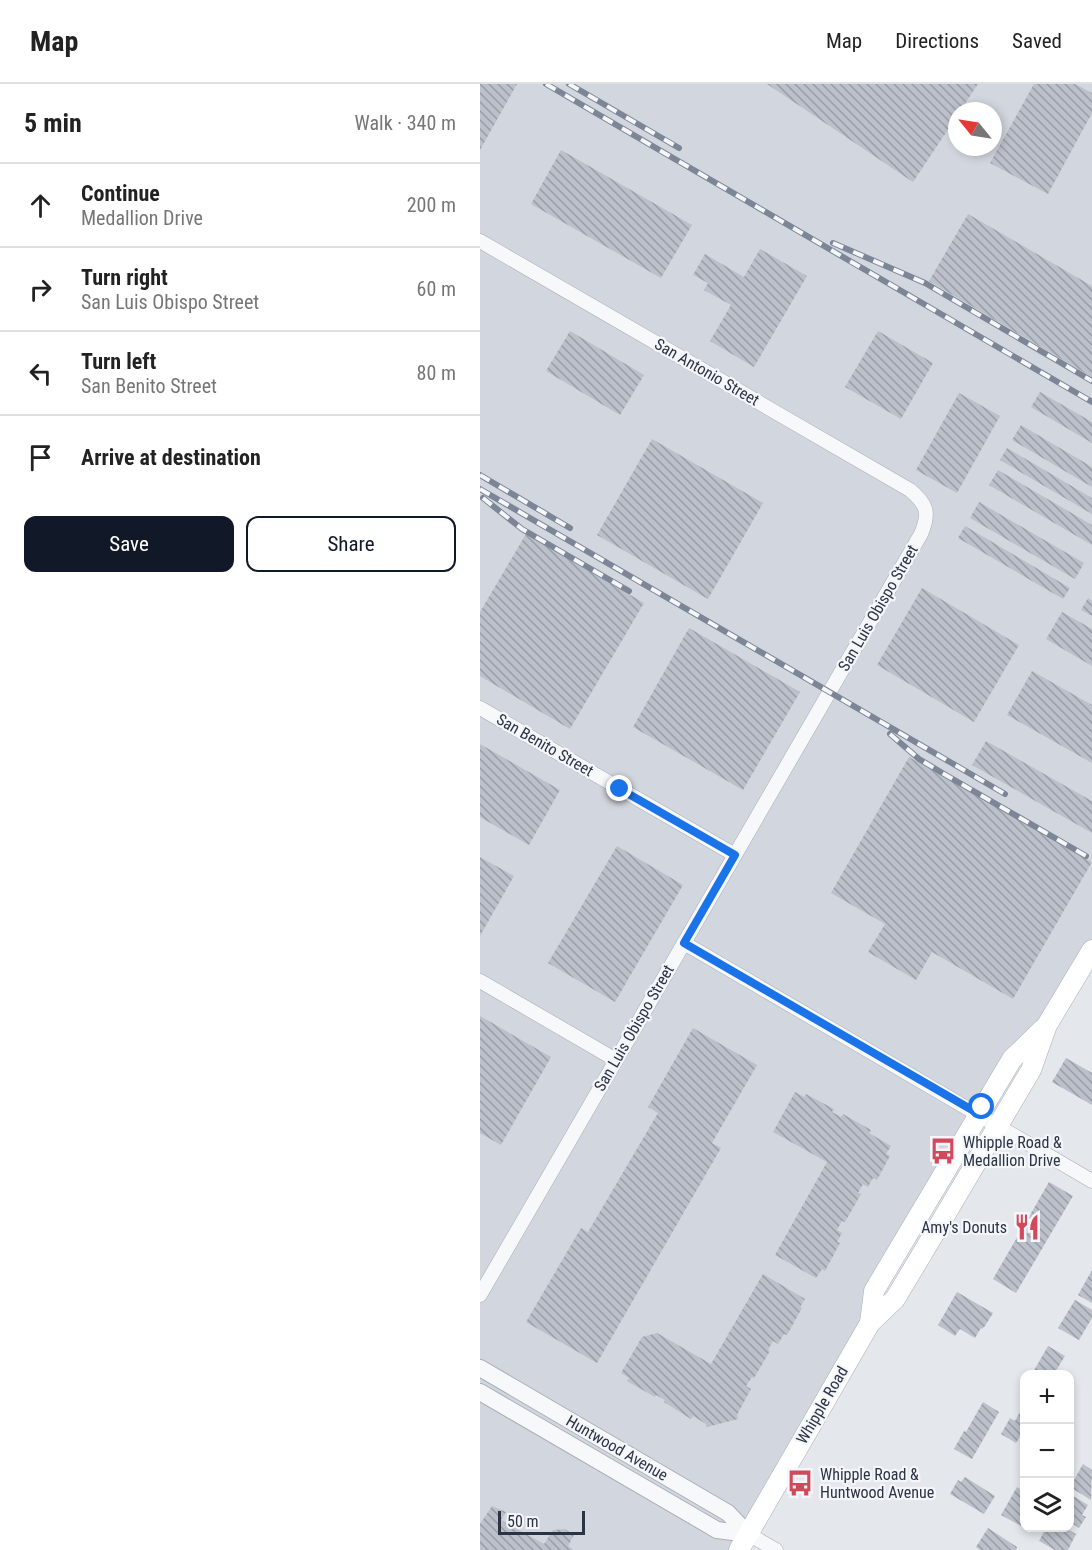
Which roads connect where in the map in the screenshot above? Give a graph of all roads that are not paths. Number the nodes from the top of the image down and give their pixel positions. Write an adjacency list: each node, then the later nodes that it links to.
1 (480, 241): 2 (street, San Antonio Street)
2 (926, 510): 4 (street, San Luis Obispo Street)
3 (480, 708): 4 (street, San Benito Street)
4 (735, 855): 5 (street, San Luis Obispo Street)
5 (684, 943): 9 (street, San Luis Obispo Street); 10 (street)
6 (1092, 950): 8 (main road, Whipple Road)
7 (480, 981): 9 (street)
8 (1047, 1025): 10 (main road, Whipple Road); 11 (main road, Whipple Road)
9 (616, 1060): 13 (street, San Luis Obispo Street)
10 (979, 1114): 11 (street); 14 (main road, Whipple Road)
11 (998, 1125): 12 (street); 14 (main road, Whipple Road)
12 (1092, 1181)
13 (480, 1295)
14 (870, 1323): 17 (main road, Whipple Road)
15 (480, 1368): 17 (street, Huntwood Avenue)
16 (480, 1392): 17 (street, Huntwood Avenue)
17 (744, 1542): 18 (street, Huntwood Avenue)
18 (776, 1550)

